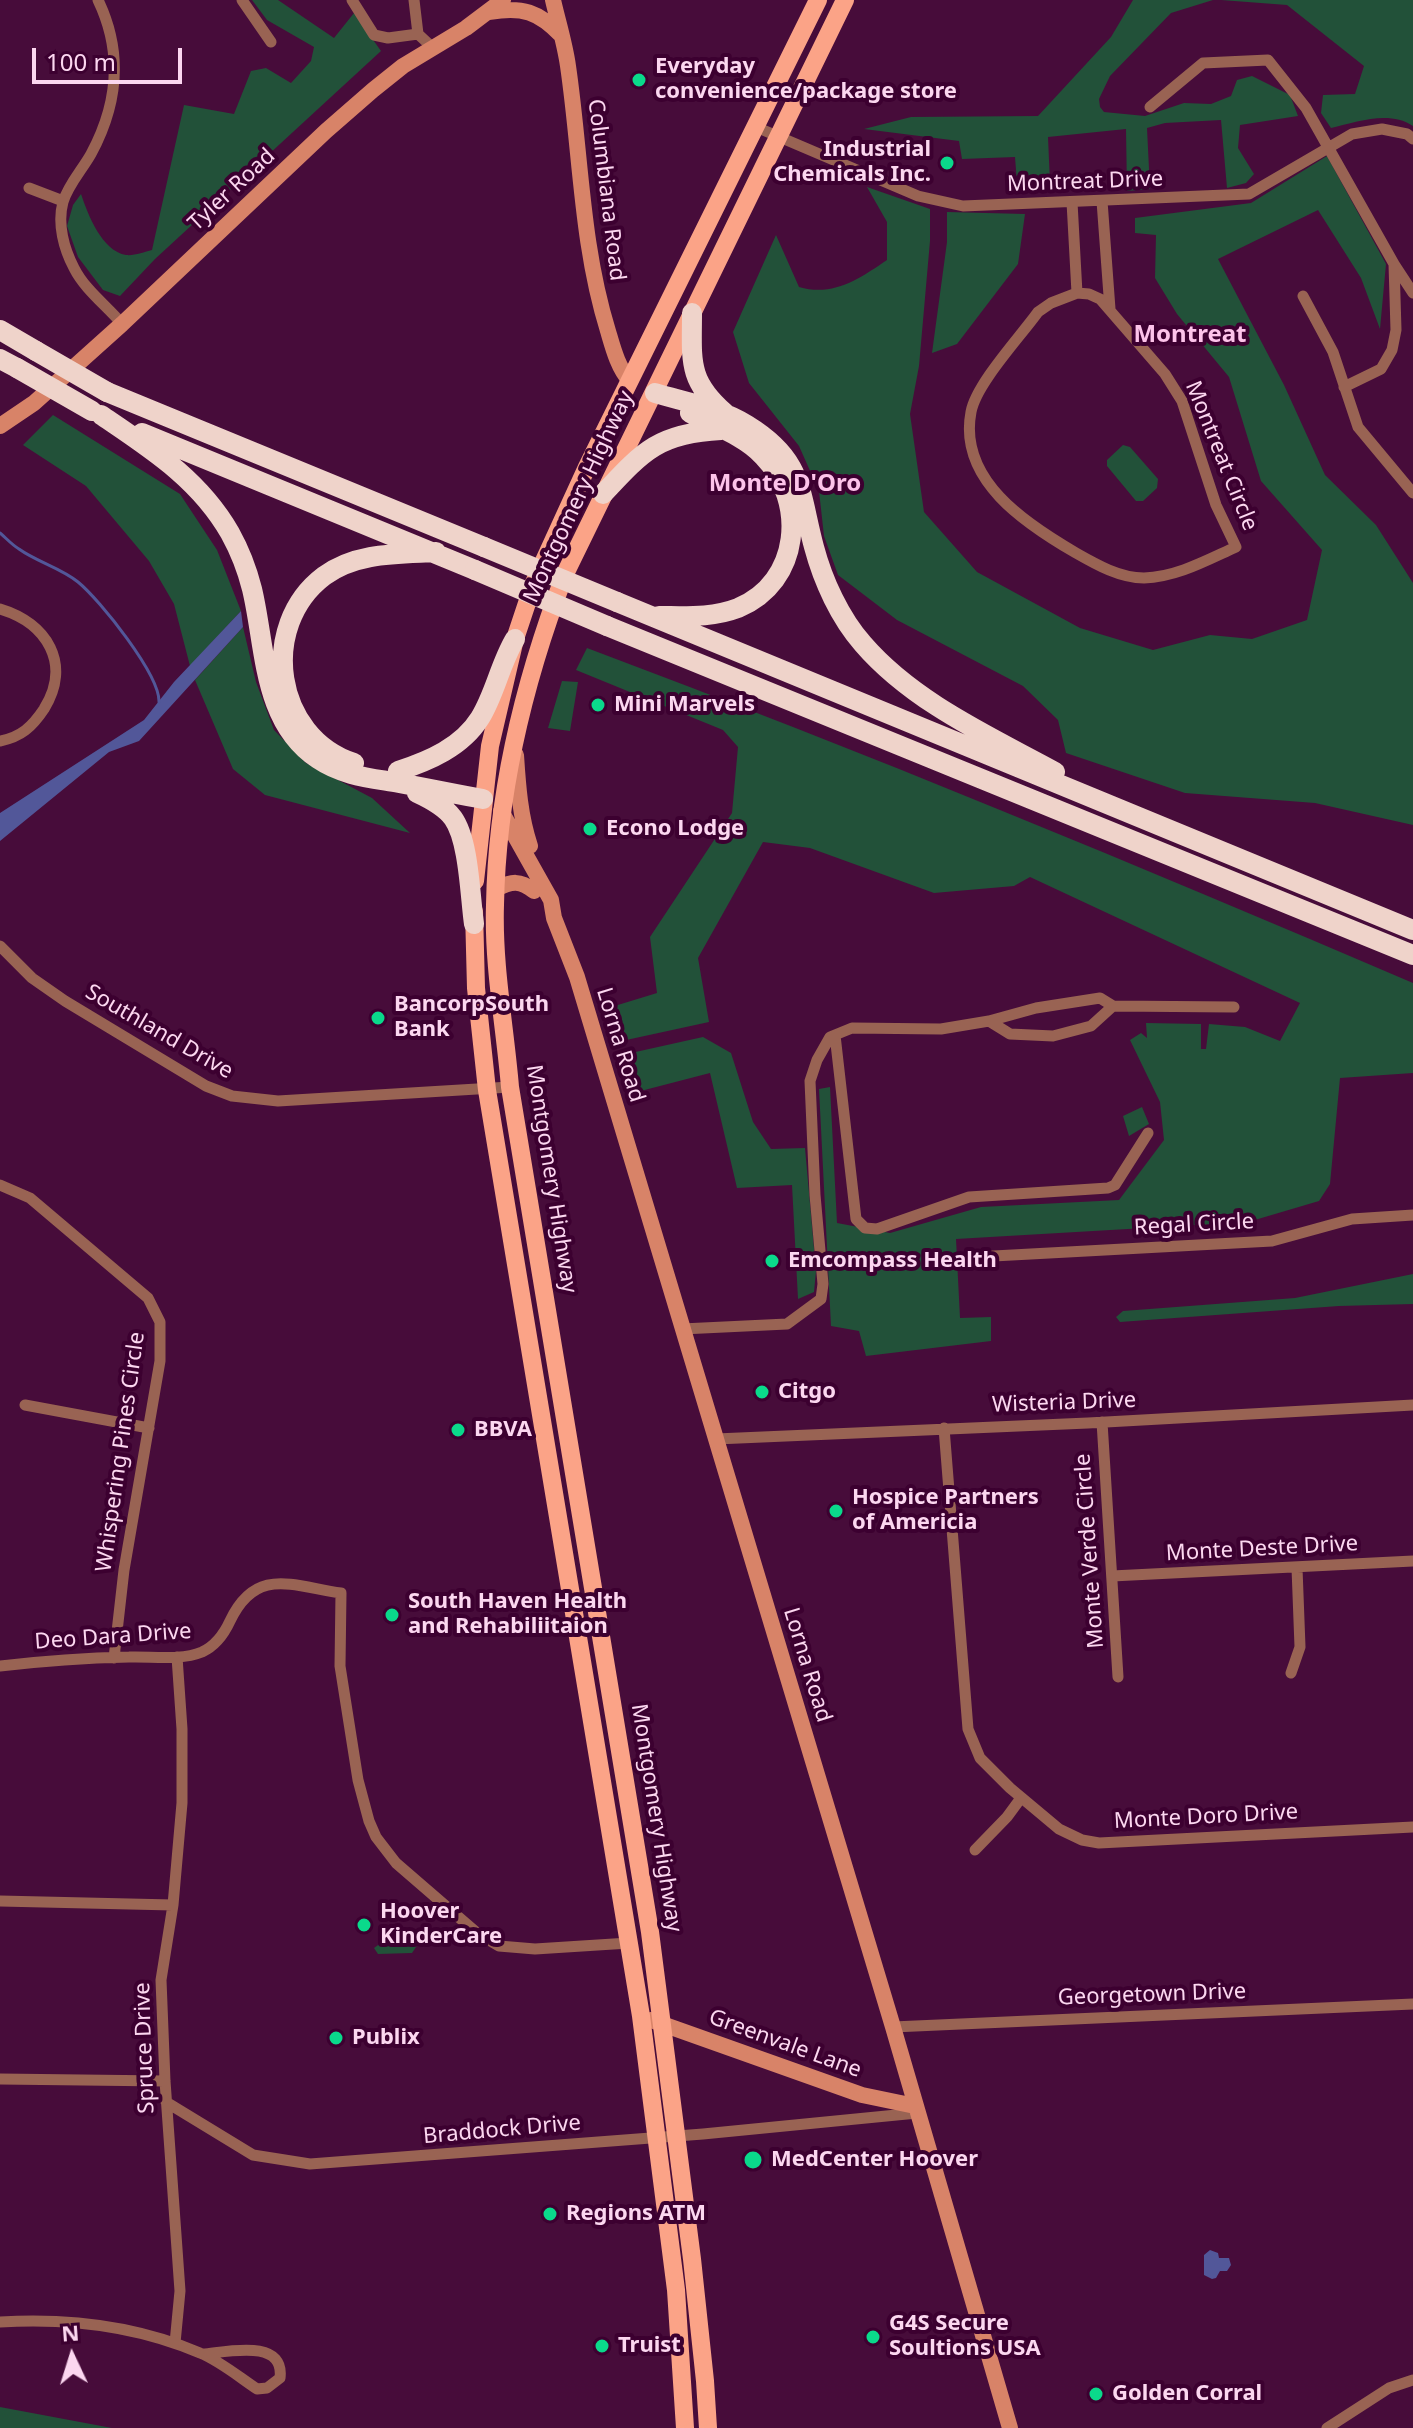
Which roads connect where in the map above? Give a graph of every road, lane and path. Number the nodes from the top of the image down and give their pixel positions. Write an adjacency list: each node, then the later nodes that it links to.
1 (98, 0): 20 (street)
2 (242, 0): 12 (street)
3 (352, 0): 10 (street)
4 (414, 0): 10 (street)
5 (503, 0): 9 (street, Tyler Road)
6 (553, 0): 11 (street, Columbiana Road)
7 (818, 0): 15 (main road, Montgomery Highway)
8 (845, 0): 16 (main road, Montgomery Highway)
9 (489, 12): 11 (street); 13 (street, Tyler Road)
10 (418, 34): 13 (street)
11 (561, 35): 32 (street, Columbiana Road)
12 (271, 42)
13 (433, 48): 29 (street, Tyler Road)
14 (1150, 107): 18 (street)
15 (756, 127): 16 (street, Montreat Drive); 32 (main road, Montgomery Highway)
16 (778, 137): 22 (street, Montreat Drive); 28 (main road, Montgomery Highway)
17 (1413, 139): 18 (street, Montreat Drive)
18 (1329, 146): 21 (street, Montreat Drive); 23 (street)
19 (29, 188): 20 (street)
20 (63, 201): 29 (street)
21 (1102, 201): 22 (street, Montreat Drive); 27 (street)
22 (1072, 202): 24 (street)
23 (1394, 264): 25 (street); 33 (street)
24 (1077, 293): 27 (street, Montreat Circle); 27 (street, Montreat Circle)
25 (1413, 293)
26 (1303, 296): 33 (street)
27 (1110, 309)
28 (692, 313): 34 (main road, Montgomery Highway); 36 (highway)
29 (122, 324): 37 (street, Tyler Road)
30 (0, 330): 42 (highway, bridge)
31 (8, 364): 35 (highway, bridge)
32 (630, 381): 34 (main road); 43 (main road, Montgomery Highway)
33 (1344, 387): 38 (street)
34 (655, 393): 36 (highway); 39 (main road, Montgomery Highway)
35 (97, 413): 40 (highway); 46 (highway)
36 (725, 423): 39 (highway); 42 (highway); 49 (highway)
37 (0, 426)
38 (1413, 493)
39 (603, 494): 44 (main road, Montgomery Highway)
40 (436, 552): 46 (highway); 57 (highway, bridge)
41 (0, 609): 45 (street)
42 (648, 616): 49 (highway)
43 (515, 639): 46 (highway); 47 (main road, Montgomery Highway)
44 (515, 735): 48 (main road, Montgomery Highway); 50 (street)
45 (0, 741)
46 (399, 777): 47 (highway); 54 (highway)
47 (483, 793): 48 (main road); 54 (main road, Montgomery Highway)
48 (500, 817): 50 (street, Lorna Road); 51 (main road, Montgomery Highway); 52 (street, Lorna Road)
49 (1147, 822): 55 (highway)
50 (534, 867): 53 (street, Lorna Road)
51 (496, 889): 52 (street); 62 (main road, Montgomery Highway)
52 (534, 891): 53 (street, Lorna Road)
53 (554, 918): 68 (street, Lorna Road)
54 (474, 924): 63 (main road, Montgomery Highway)
55 (1413, 930)
56 (0, 946): 63 (street, Southland Drive)
57 (1413, 955)
58 (1113, 1006): 59 (street); 60 (street); 60 (street)
59 (1234, 1007)
60 (989, 1021): 61 (street)
61 (835, 1035): 64 (street); 68 (street)
62 (510, 1087): 63 (street, Southland Drive); 91 (main road, Montgomery Highway)
63 (487, 1090): 88 (main road, Montgomery Highway)
64 (1148, 1133)
65 (0, 1185): 72 (street, Whispering Pines Circle)
66 (1413, 1215): 67 (street, Regal Circle)
67 (975, 1257)
68 (682, 1329): 74 (street, Lorna Road)
69 (25, 1405): 72 (street)
70 (1413, 1405): 71 (street, Wisteria Drive)
71 (1102, 1422): 73 (street, Wisteria Drive); 77 (street, Monte Verde Circle)
72 (149, 1428): 79 (street, Whispering Pines Circle)
73 (944, 1428): 74 (street, Wisteria Drive); 83 (street, Monte Doro Drive)
74 (716, 1439): 92 (street, Lorna Road)
75 (1413, 1561): 76 (street, Monte Deste Drive)
76 (1297, 1568): 77 (street, Monte Deste Drive); 81 (street)
77 (1112, 1576): 82 (street, Monte Verde Circle)
78 (177, 1657): 79 (street, Deo Dara Drive); 87 (street, Spruce Drive); 88 (street, Deo Dara Drive)
79 (114, 1658): 80 (street, Deo Dara Drive)
80 (0, 1666)
81 (1291, 1673)
82 (1118, 1677)
83 (1021, 1798): 84 (street, Monte Doro Drive); 85 (street)
84 (1413, 1827)
85 (975, 1850)
86 (0, 1901): 87 (street)
87 (173, 1905): 94 (street, Spruce Drive)
88 (629, 1943): 90 (main road, Montgomery Highway)
89 (1413, 2004): 92 (street, Georgetown Drive)
90 (641, 2016): 91 (street, Greenvale Lane); 98 (main road, Montgomery Highway)
91 (663, 2025): 96 (street, Greenvale Lane); 97 (main road, Montgomery Highway)
92 (893, 2027): 96 (street, Lorna Road)
93 (0, 2079): 94 (street)
94 (165, 2081): 95 (street, Spruce Drive)
95 (166, 2102): 98 (street, Braddock Drive); 100 (street, Spruce Drive)
96 (916, 2109): 97 (street, Braddock Drive); 105 (street, Lorna Road)
97 (678, 2136): 98 (street, Braddock Drive); 104 (main road, Montgomery Highway)
98 (656, 2137): 103 (main road, Montgomery Highway)
99 (0, 2322): 100 (street)
100 (175, 2343): 101 (street)
101 (203, 2354): 101 (street)
102 (1413, 2380): 106 (street)
103 (685, 2428)
104 (708, 2428)
105 (1010, 2428)
106 (1327, 2428)

